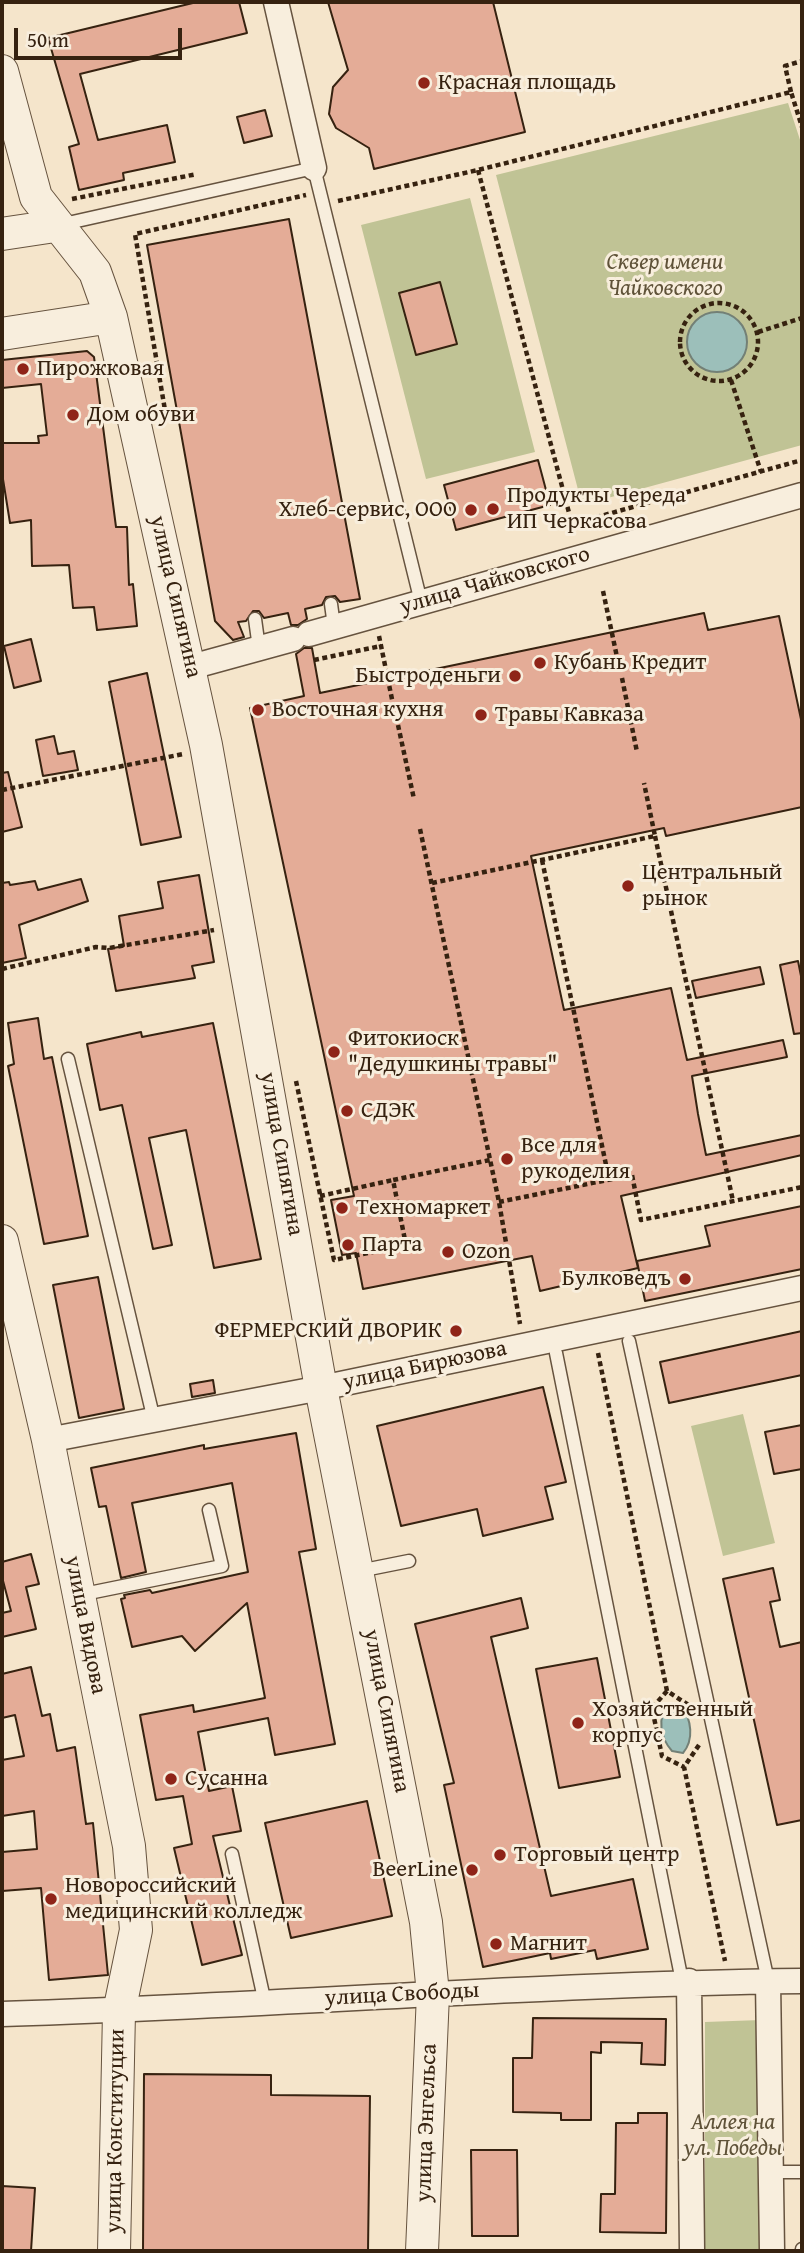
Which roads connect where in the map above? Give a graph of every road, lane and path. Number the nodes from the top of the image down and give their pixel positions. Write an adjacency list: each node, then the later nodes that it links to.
1 (276, 2): 6 (street)
2 (802, 61): 4 (path)
3 (2, 71): 10 (street)
4 (791, 92): 5 (path); 7 (path)
5 (802, 127)
6 (307, 170): 8 (path); 9 (lane); 10 (lane)
7 (478, 170): 9 (path); 19 (path)
8 (306, 195): 9 (path); 17 (path)
9 (323, 198): 22 (lane)
10 (55, 226): 11 (street); 12 (street)
11 (2, 234)
12 (111, 317): 15 (street); 29 (street, улица Сипягина)
13 (802, 318): 14 (path)
14 (758, 332): 16 (path); 16 (path)
15 (2, 334)
16 (731, 380): 19 (path)
17 (166, 416)
18 (802, 460): 19 (path)
19 (761, 472)
20 (802, 495): 22 (street, улица Чайковского)
21 (603, 592): 27 (path)
22 (421, 602): 23 (street, улица Чайковского)
23 (375, 615): 25 (path); 26 (street, улица Чайковского)
24 (255, 619): 26 (lane)
25 (381, 646): 28 (path); 31 (path)
26 (259, 648): 29 (street, улица Чайковского)
27 (617, 657)
28 (314, 660)
29 (191, 667): 59 (street, улица Сипягина)
30 (622, 678): 33 (path)
31 (393, 704)
32 (398, 724): 37 (path)
33 (637, 752)
34 (189, 753): 36 (path)
35 (644, 783): 39 (path)
36 (2, 790)
37 (414, 799)
38 (420, 829): 41 (path)
39 (655, 836): 40 (path); 51 (path)
40 (542, 860): 41 (path); 47 (path)
41 (432, 883): 46 (path)
42 (223, 929): 43 (path)
43 (2, 969)
44 (68, 1059): 60 (lane)
45 (295, 1078): 50 (path)
46 (491, 1160): 48 (path); 52 (path)
47 (610, 1180): 51 (path); 52 (path)
48 (393, 1181): 50 (path); 50 (path)
49 (802, 1187): 51 (path)
50 (320, 1196)
51 (733, 1201)
52 (499, 1202): 57 (path)
53 (2, 1241): 61 (street, улица Видова)
54 (802, 1288): 55 (street, улица Бирюзова)
55 (594, 1331): 57 (street, улица Бирюзова); 66 (path)
56 (629, 1341): 73 (lane)
57 (524, 1346): 59 (street, улица Бирюзова)
58 (556, 1353): 72 (lane)
59 (321, 1388): 60 (street, улица Бирюзова); 64 (street, улица Сипягина)
60 (155, 1420): 61 (street, улица Бирюзова)
61 (48, 1440): 65 (street, улица Видова)
62 (209, 1510): 65 (lane)
63 (409, 1561): 64 (lane)
64 (359, 1571): 75 (street, улица Сипягина)
65 (79, 1595): 77 (street, улица Видова)
66 (667, 1690): 67 (path); 69 (path)
67 (692, 1714)
68 (697, 1735): 69 (path)
69 (684, 1767): 71 (path)
70 (232, 1854): 76 (lane)
71 (726, 1964)
72 (685, 1981): 73 (street, улица Свободы); 75 (street, улица Свободы); 83 (street)
73 (768, 1981): 74 (street, улица Свободы); 79 (street)
74 (802, 1981)
75 (433, 1994): 76 (street, улица Свободы); 82 (street, улица Энгельса)
76 (265, 2003): 77 (street, улица Свободы)
77 (119, 2012): 78 (street, улица Свободы); 81 (street, улица Конституции)
78 (2, 2014)
79 (771, 2172): 80 (lane); 84 (street)
80 (802, 2172)
81 (114, 2251)
82 (422, 2251)
83 (692, 2251)
84 (772, 2251)

